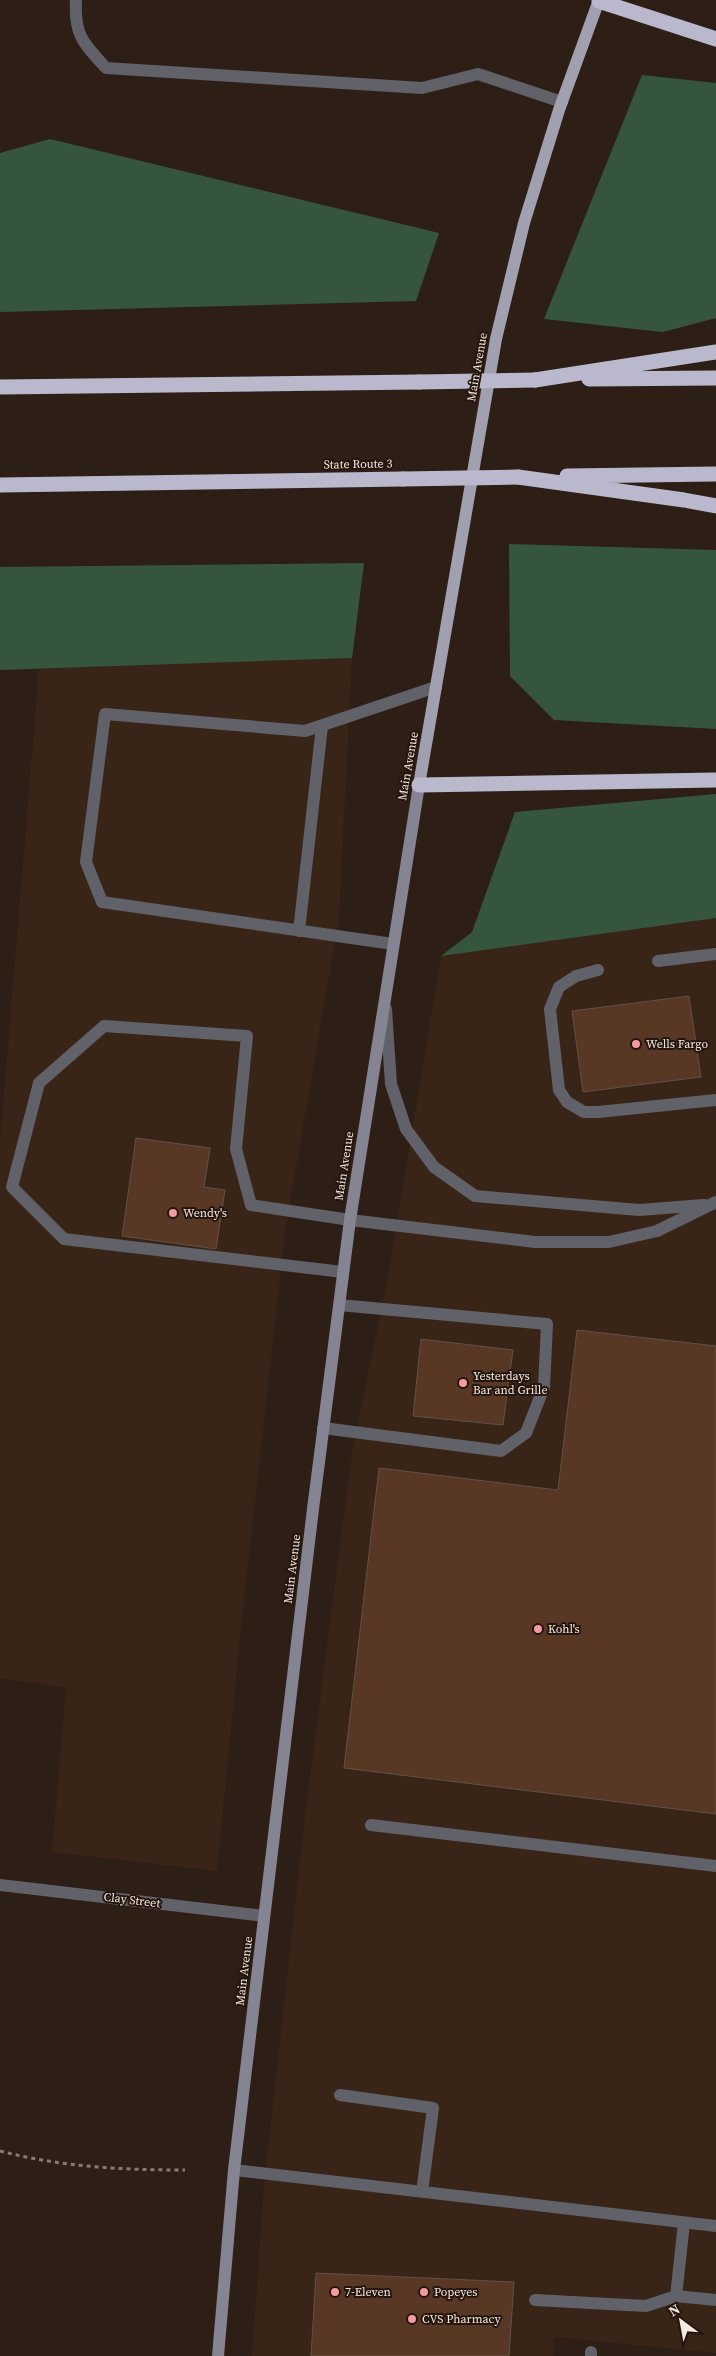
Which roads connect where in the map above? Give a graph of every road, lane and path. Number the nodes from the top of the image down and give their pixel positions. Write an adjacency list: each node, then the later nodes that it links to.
1 (76, 0): 4 (street)
2 (599, 0): 3 (highway); 4 (main road, Main Avenue)
3 (716, 39)
4 (562, 102): 13 (main road, Main Avenue)
5 (716, 352): 7 (highway)
6 (716, 378): 7 (highway)
7 (535, 380): 8 (highway, bridge)
8 (0, 386)
9 (716, 474): 10 (highway, State Route 3)
10 (518, 477): 11 (highway, State Route 3, bridge); 12 (highway)
11 (0, 485)
12 (716, 506)
13 (436, 687): 14 (street); 16 (main road, Main Avenue)
14 (322, 726): 17 (street); 17 (street)
15 (716, 780): 16 (highway)
16 (419, 785): 18 (street, Main Avenue)
17 (299, 931): 18 (street)
18 (394, 944): 22 (street, Main Avenue)
19 (716, 954): 20 (street)
20 (658, 960)
21 (598, 970): 23 (street)
22 (386, 992): 24 (street); 25 (street, Main Avenue)
23 (716, 1100)
24 (714, 1204): 25 (street)
25 (350, 1220): 26 (street, Main Avenue); 26 (street)
26 (343, 1272): 27 (street, Main Avenue)
27 (339, 1305): 28 (street, Main Avenue); 28 (street)
28 (324, 1428): 32 (street, Main Avenue)
29 (371, 1825): 30 (street)
30 (716, 1866)
31 (0, 1885): 32 (street, Clay Street)
32 (264, 1916): 36 (street, Main Avenue)
33 (340, 2095): 37 (street)
34 (0, 2151): 35 (path)
35 (185, 2170)
36 (234, 2170): 37 (street); 43 (street, Main Avenue)
37 (422, 2192): 38 (street)
38 (684, 2223): 39 (street); 40 (street)
39 (716, 2226)
40 (676, 2296): 41 (street); 42 (street)
41 (534, 2300)
42 (716, 2300)
43 (218, 2356)

